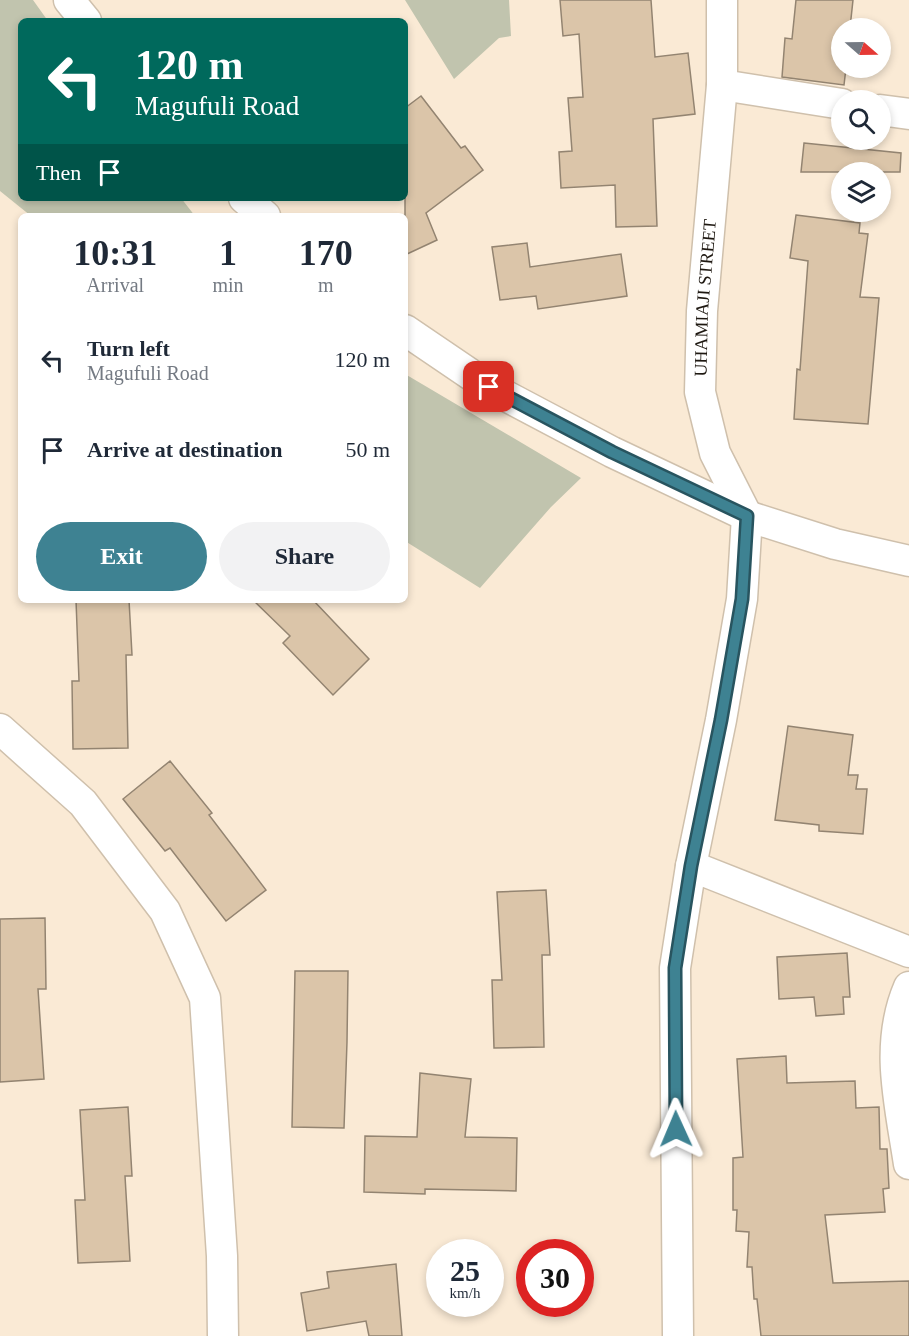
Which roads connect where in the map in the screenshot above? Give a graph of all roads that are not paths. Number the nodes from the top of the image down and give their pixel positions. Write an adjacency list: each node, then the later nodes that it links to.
1 (69, 0): 3 (street)
2 (722, 0): 4 (street, UHAMIAJI STREET)
3 (84, 18)
4 (722, 85): 5 (street); 11 (street, UHAMIAJI STREET)
5 (831, 102)
6 (891, 112): 7 (street)
7 (909, 114)
8 (248, 201): 9 (street)
9 (262, 213)
10 (408, 332): 11 (street)
11 (747, 516): 12 (street); 14 (street)
12 (909, 561)
13 (0, 729): 18 (street)
14 (691, 866): 15 (street); 19 (street)
15 (909, 952)
16 (909, 987): 17 (street)
17 (909, 1164)
18 (223, 1336)
19 (678, 1336)

